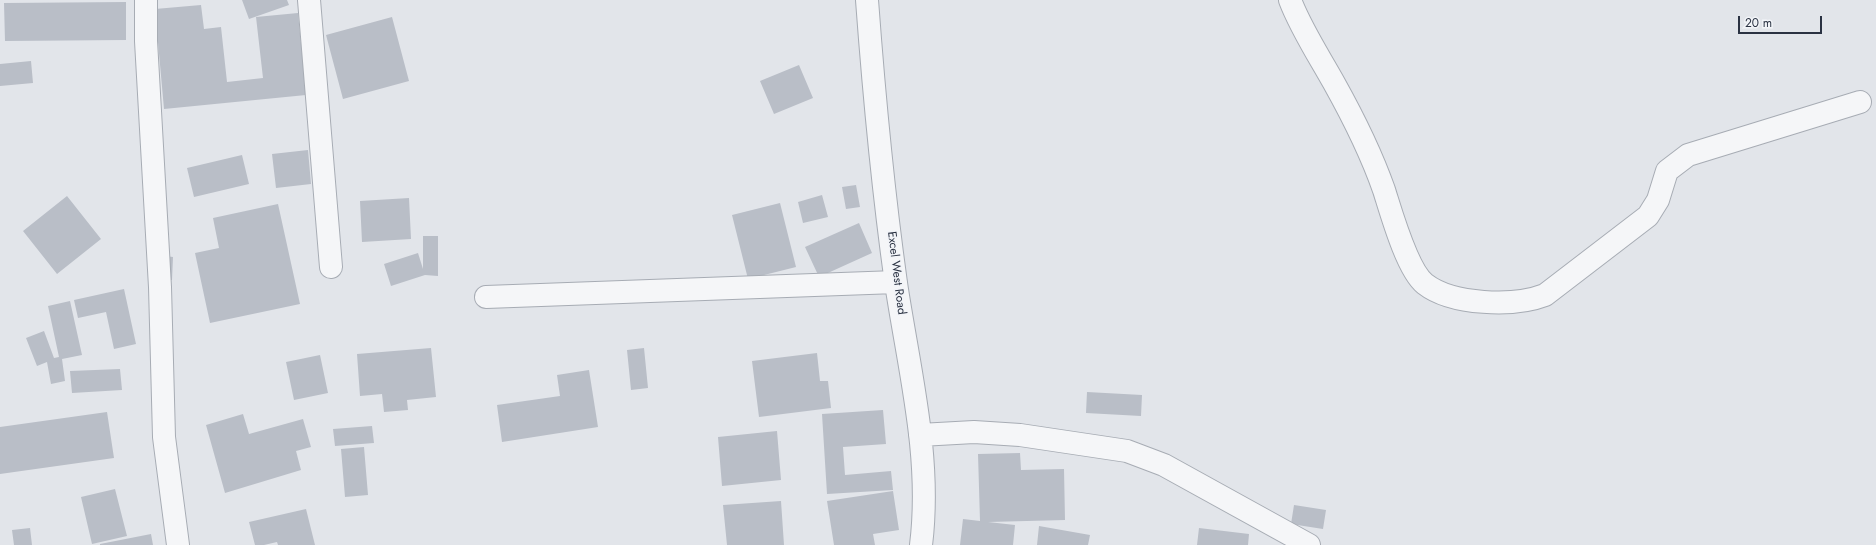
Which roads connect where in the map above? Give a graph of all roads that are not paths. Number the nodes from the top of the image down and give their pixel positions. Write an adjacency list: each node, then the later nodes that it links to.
1 (146, 0): 10 (street)
2 (309, 0): 6 (street)
3 (867, 0): 7 (street, Excel West Road)
4 (1290, 0): 5 (street)
5 (1860, 102)
6 (330, 267)
7 (896, 282): 8 (street); 9 (street, Excel West Road)
8 (486, 297)
9 (920, 435): 11 (street, Excel West Road); 12 (street)
10 (178, 545)
11 (921, 545)
12 (1309, 545)

